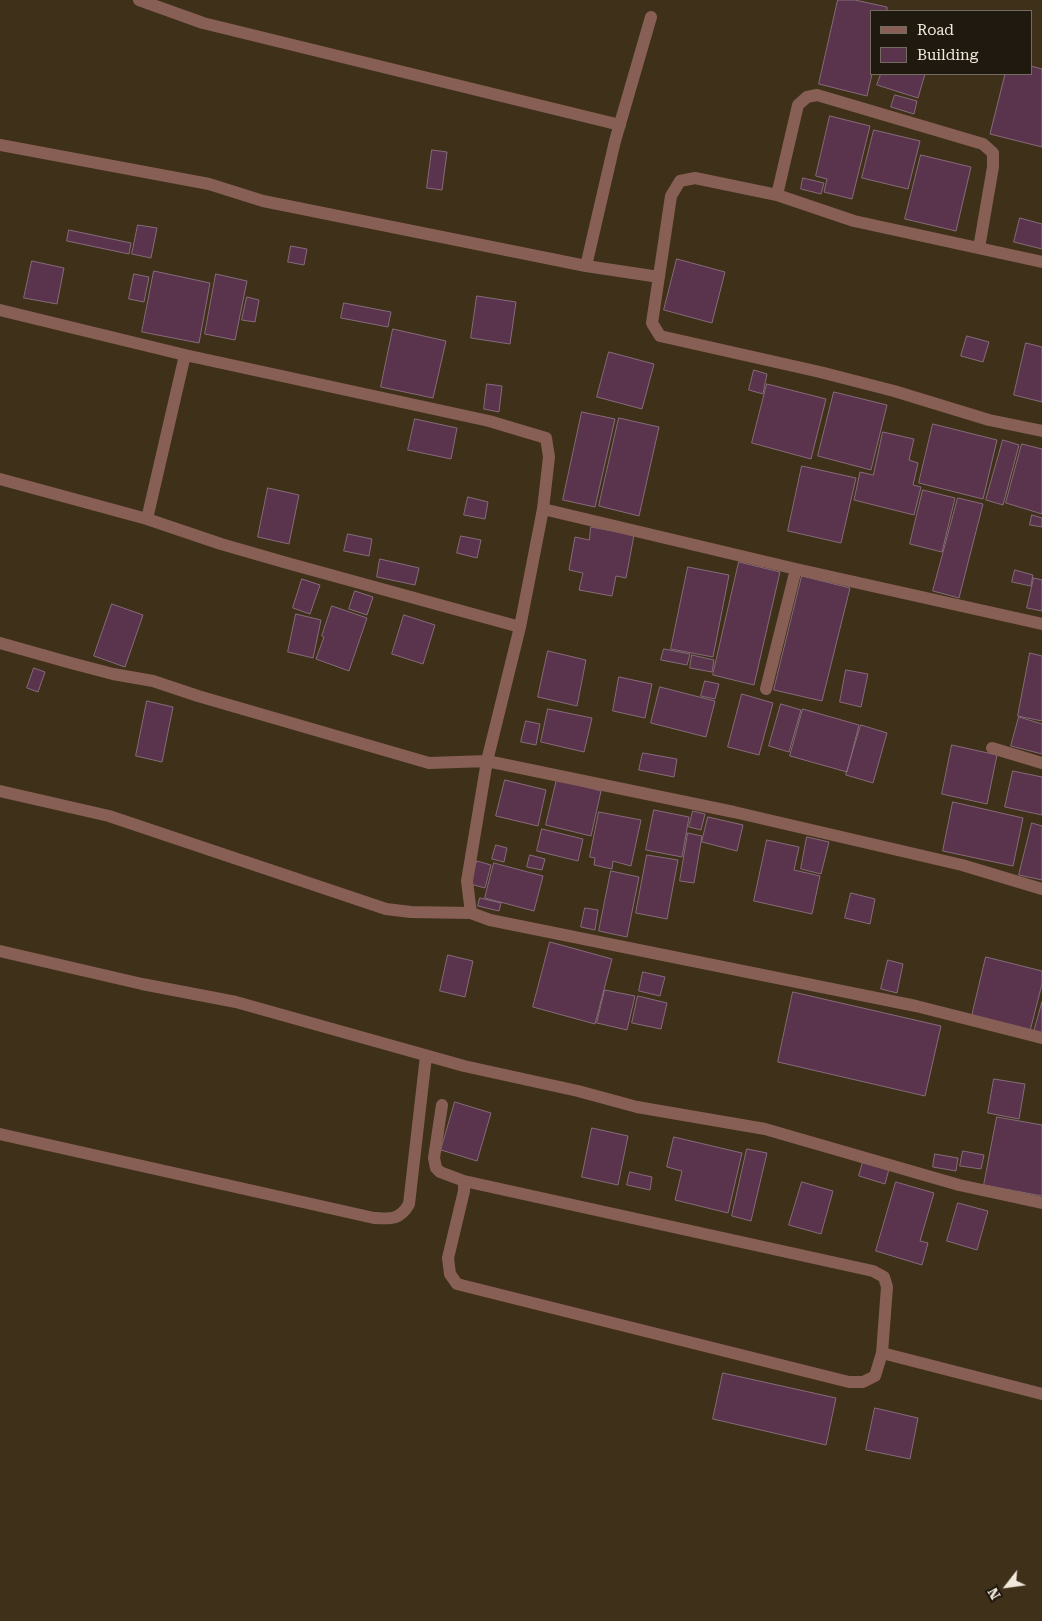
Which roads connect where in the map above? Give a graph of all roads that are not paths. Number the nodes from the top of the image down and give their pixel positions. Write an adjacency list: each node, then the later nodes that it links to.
1 (139, 0): 3 (street)
2 (651, 17): 3 (street)
3 (620, 125): 8 (street)
4 (0, 145): 8 (street)
5 (777, 195): 6 (street); 6 (street); 9 (street)
6 (979, 248): 7 (street)
7 (1042, 262)
8 (586, 266): 9 (street)
9 (659, 277): 12 (street)
10 (0, 310): 11 (street)
11 (185, 356): 14 (street); 15 (street)
12 (1042, 431)
13 (0, 478): 15 (street)
14 (543, 509): 16 (street); 18 (street)
15 (148, 519): 18 (street)
16 (796, 569): 17 (street); 20 (street)
17 (1042, 624)
18 (520, 627): 22 (street)
19 (0, 643): 22 (street)
20 (766, 689)
21 (992, 748): 23 (street)
22 (488, 761): 25 (street); 26 (street)
23 (1042, 763)
24 (0, 791): 26 (street)
25 (1042, 888)
26 (471, 913): 28 (street)
27 (0, 951): 29 (street)
28 (1042, 1038)
29 (426, 1056): 31 (street); 33 (street)
30 (442, 1105): 32 (street)
31 (0, 1134)
32 (464, 1181): 34 (street); 34 (street)
33 (1042, 1203)
34 (882, 1353): 35 (street)
35 (1042, 1394)

